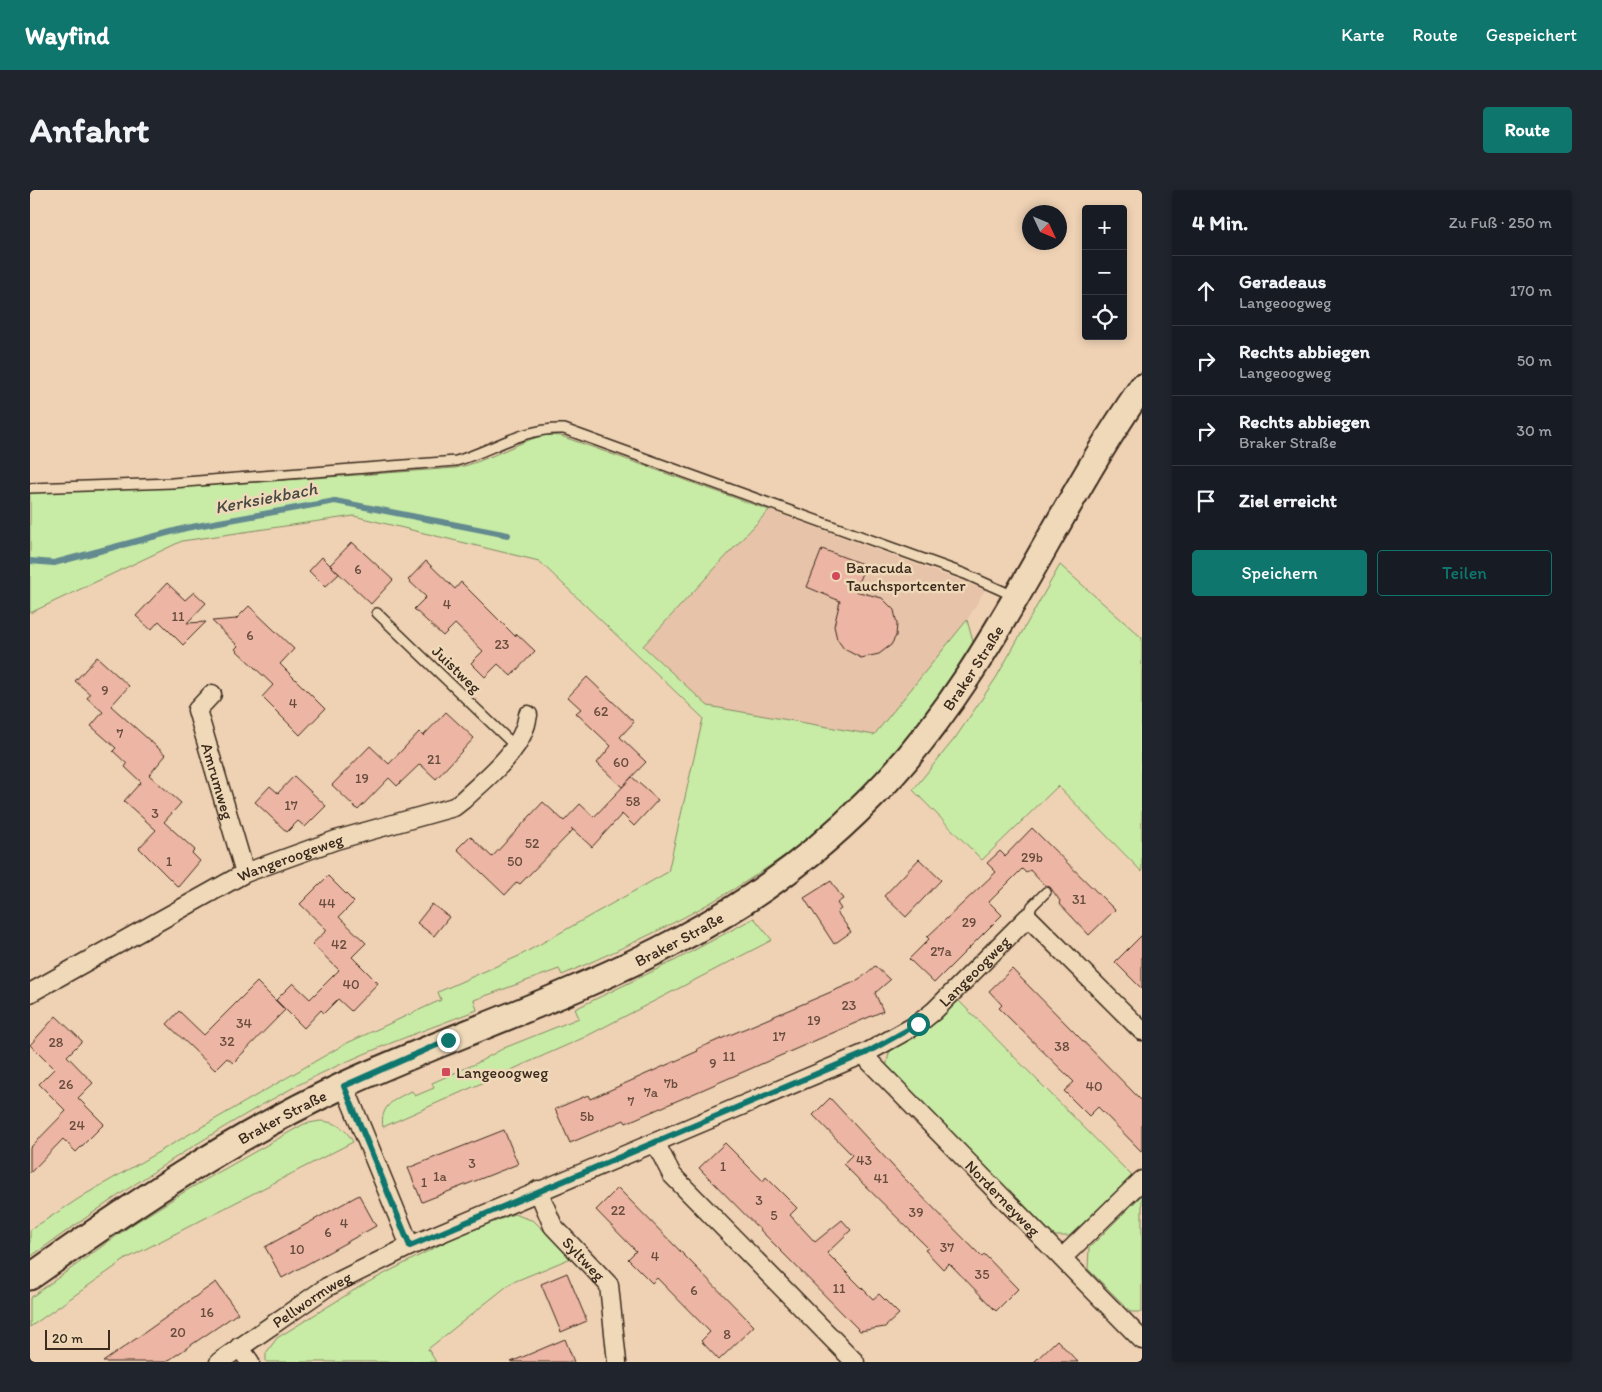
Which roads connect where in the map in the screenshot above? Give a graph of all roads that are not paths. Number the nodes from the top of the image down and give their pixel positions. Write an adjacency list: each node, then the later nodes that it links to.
1 (1142, 387): 3 (main road, Braker Straße)
2 (30, 488): 3 (lane)
3 (1016, 597): 14 (main road, Braker Straße)
4 (377, 613): 7 (lane, Juistweg)
5 (212, 694): 8 (street, Amrumweg)
6 (528, 715): 7 (street, Wangeroogeweg)
7 (516, 747): 8 (street, Wangeroogeweg)
8 (245, 873): 11 (street, Wangeroogeweg)
9 (1046, 892): 10 (lane)
10 (1028, 917): 12 (street); 13 (street, Langeoogweg)
11 (30, 993)
12 (1142, 1031)
13 (866, 1053): 15 (street, Langeoogweg); 19 (street, Norderneyweg)
14 (344, 1086): 18 (street); 20 (main road, Braker Straße)
15 (656, 1144): 17 (street, Langeoogweg); 26 (street)
16 (1142, 1180): 19 (street)
17 (538, 1190): 18 (street, Langeoogweg); 25 (street, Syltweg)
18 (410, 1246): 22 (street, Pellwormweg)
19 (1062, 1258): 21 (street, Norderneyweg)
20 (30, 1277)
21 (1142, 1340)
22 (239, 1347): 23 (street, Pellwormweg); 24 (street)
23 (219, 1362)
24 (250, 1362)
25 (617, 1362)
26 (855, 1362)

